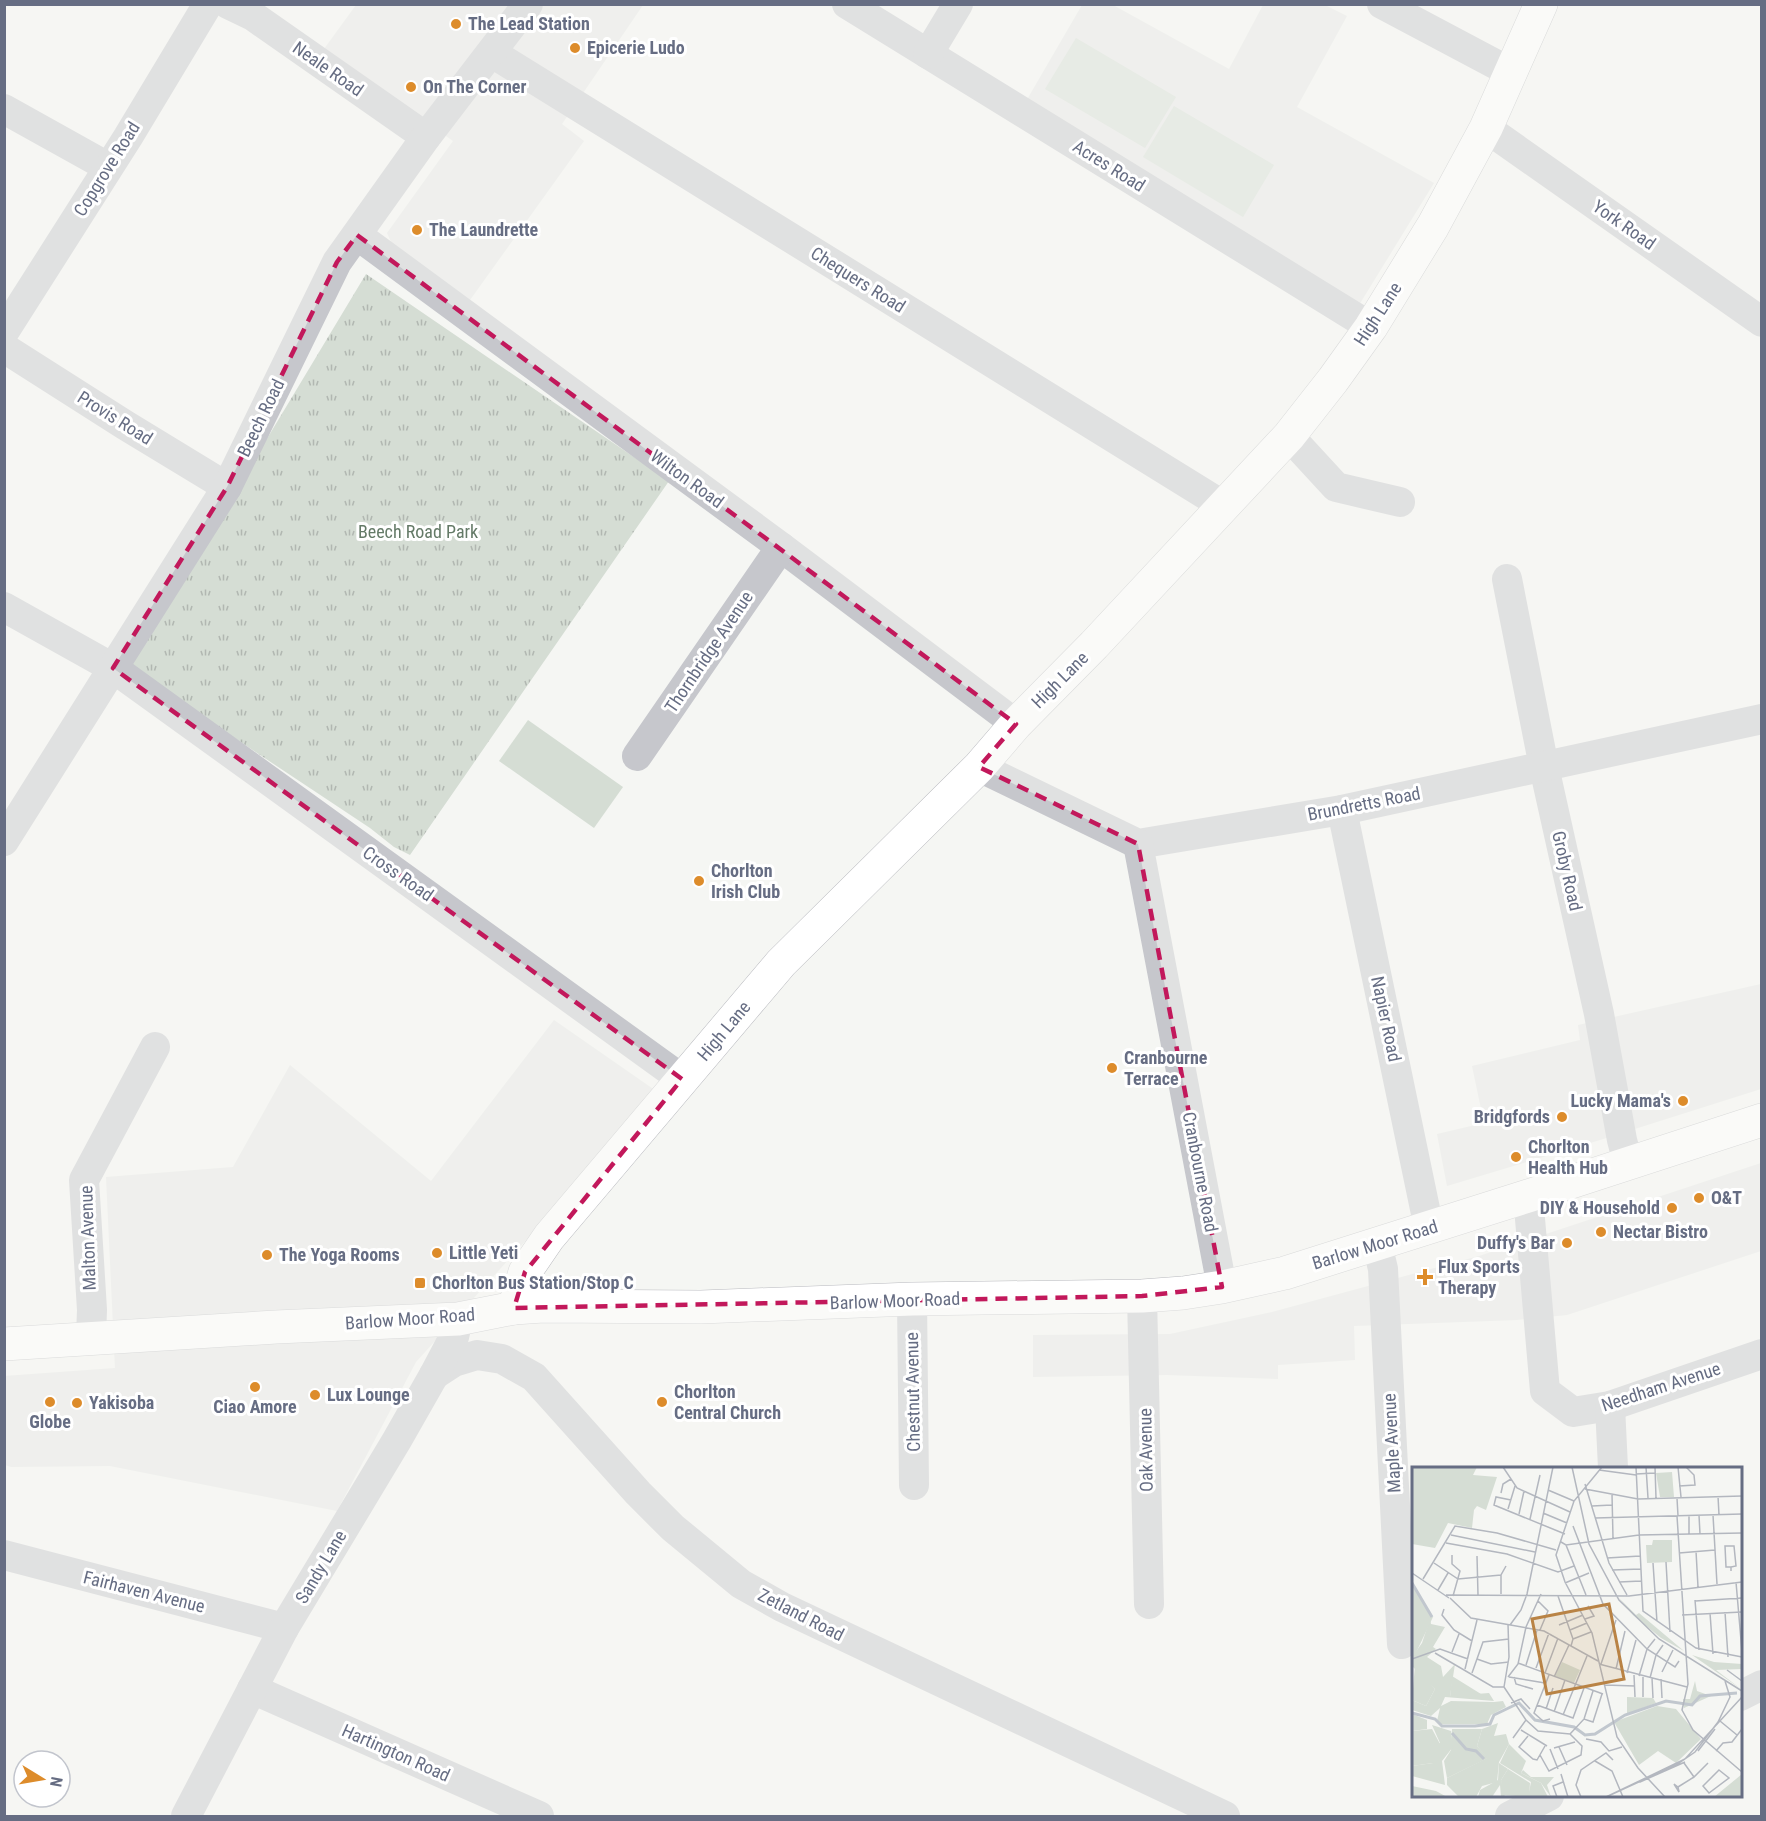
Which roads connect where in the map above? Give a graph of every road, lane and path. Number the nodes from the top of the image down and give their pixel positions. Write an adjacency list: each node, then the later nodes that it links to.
1 (208, 4): 14 (street, Copgrove Road)
2 (528, 4): 8 (street, Beech Road)
3 (847, 4): 9 (street, Acres Road)
4 (958, 4): 9 (street)
5 (1382, 4): 10 (street)
6 (1542, 4): 10 (main road, High Lane)
7 (248, 8): 13 (street, Neale Road)
8 (492, 53): 13 (street, Beech Road); 23 (street, Chequers Road)
9 (928, 54): 17 (street, Acres Road)
10 (1512, 73): 12 (main road, High Lane)
11 (4, 109): 14 (street)
12 (1486, 128): 16 (street, York Road); 17 (main road, High Lane)
13 (426, 137): 15 (street, Beech Road)
14 (108, 167): 18 (street, Copgrove Road)
15 (357, 235): 21 (street, Beech Road); 24 (street, Wilton Road)
16 (1761, 322)
17 (1371, 327): 20 (main road, High Lane)
18 (4, 332)
19 (4, 348): 21 (street, Provis Road)
20 (1288, 436): 22 (street); 23 (main road, High Lane)
21 (227, 487): 27 (street, Beech Road)
22 (1400, 502)
23 (1224, 506): 29 (main road, High Lane)
24 (781, 547): 29 (street, Wilton Road); 30 (street, Thornbridge Avenue)
25 (1507, 579): 32 (street, Groby Road)
26 (4, 607): 27 (street, Cross Road)
27 (113, 668): 34 (street, Beech Road); 37 (street, Cross Road)
28 (1761, 719): 32 (street, Brundretts Road)
29 (1016, 724): 31 (main road, High Lane)
30 (637, 756)
31 (979, 766): 35 (street); 37 (main road, High Lane)
32 (1544, 767): 33 (street, Brundretts Road); 39 (street, Groby Road)
33 (1342, 810): 35 (street, Brundretts Road); 41 (street, Napier Road)
34 (4, 841)
35 (1138, 844): 43 (street, Cranbourne Road)
36 (155, 1047): 48 (street, Malton Avenue)
37 (682, 1079): 46 (main road, High Lane)
38 (1761, 1120): 39 (main road, Barlow Moor Road)
39 (1628, 1163): 40 (main road, Barlow Moor Road)
40 (1528, 1196): 41 (main road, Barlow Moor Road); 52 (street, Needham Avenue)
41 (1429, 1228): 42 (main road, Barlow Moor Road)
42 (1377, 1244): 43 (main road, Barlow Moor Road); 58 (street, Maple Avenue)
43 (1222, 1287): 44 (main road, Barlow Moor Road)
44 (1143, 1296): 45 (main road, Barlow Moor Road); 56 (street, Oak Avenue)
45 (912, 1299): 46 (main road, Barlow Moor Road); 54 (street, Chestnut Avenue)
46 (514, 1308): 47 (main road, Barlow Moor Road)
47 (458, 1319): 48 (main road, Barlow Moor Road); 51 (street, Sandy Lane)
48 (91, 1337): 49 (main road, Barlow Moor Road)
49 (4, 1344)
50 (1761, 1354): 52 (street, Needham Avenue)
51 (434, 1375): 57 (street, Sandy Lane); 64 (street, Zetland Road)
52 (1610, 1406): 53 (street)
53 (1613, 1467)
54 (914, 1485)
55 (4, 1555): 57 (street, Fairhaven Avenue)
56 (1149, 1604)
57 (284, 1628): 60 (street, Sandy Lane)
58 (1402, 1644)
59 (1761, 1685): 61 (street)
60 (252, 1689): 62 (street, Sandy Lane); 63 (street, Hartington Road)
61 (1742, 1695)
62 (186, 1816)
63 (539, 1816)
64 (1225, 1816)

